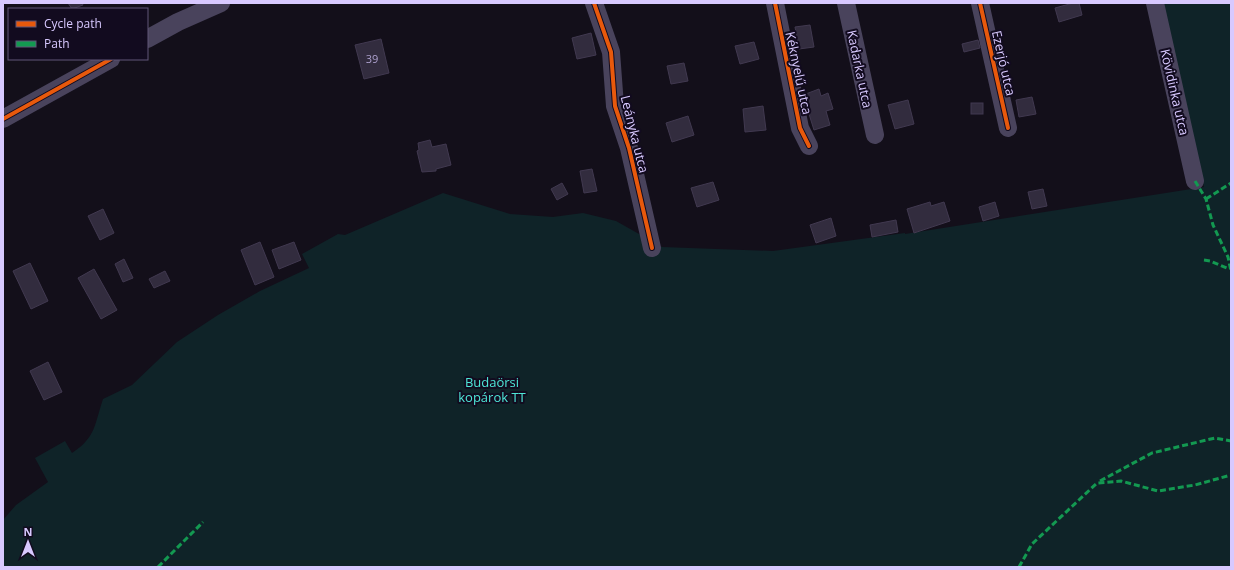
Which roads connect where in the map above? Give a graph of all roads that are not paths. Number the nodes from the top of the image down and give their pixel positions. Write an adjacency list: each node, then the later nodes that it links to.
1 (220, 3): 7 (street)
2 (594, 3): 14 (street, Leányka utca)
3 (775, 3): 12 (street, Kéknyelű utca)
4 (846, 3): 11 (street, Kadarka utca)
5 (980, 3): 10 (street, Ezerjó utca)
6 (1155, 3): 13 (street, Kövidinka utca)
7 (148, 38)
8 (109, 60): 9 (street)
9 (3, 119)
10 (1008, 128)
11 (874, 135)
12 (809, 146)
13 (1195, 181)
14 (652, 248)

